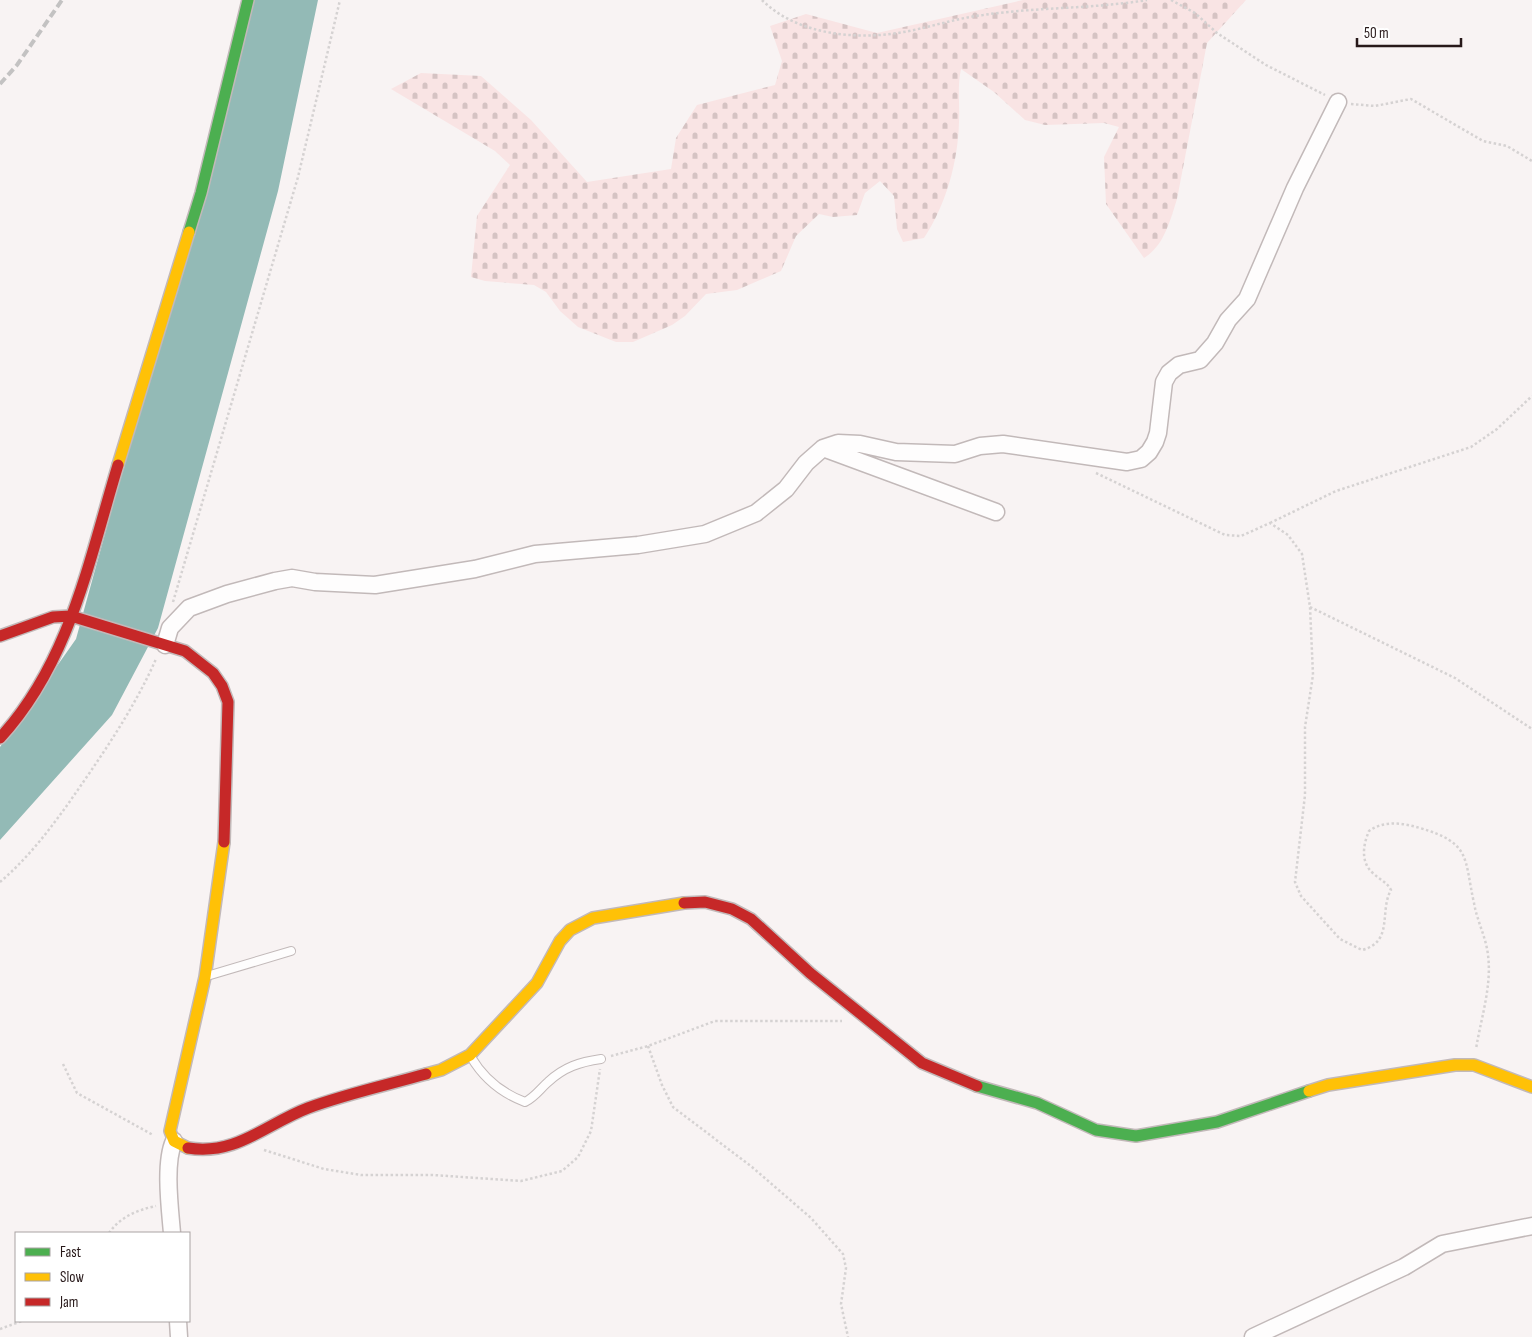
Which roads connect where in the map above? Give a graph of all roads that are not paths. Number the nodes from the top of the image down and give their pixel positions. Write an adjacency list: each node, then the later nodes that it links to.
1 (248, 0): 5 (street)
2 (1338, 102): 3 (street)
3 (823, 448): 4 (street); 7 (street)
4 (996, 512)
5 (74, 617): 6 (street); 7 (street); 8 (street)
6 (0, 636)
7 (161, 644): 10 (street)
8 (0, 738)
9 (291, 951): 10 (lane)
10 (206, 977): 14 (street)
11 (470, 1055): 12 (lane); 13 (street); 14 (street)
12 (601, 1058)
13 (1532, 1087)
14 (174, 1141): 16 (street)
15 (1532, 1226): 19 (street)
16 (172, 1232)
17 (178, 1322): 18 (street)
18 (179, 1337)
19 (1253, 1337)

